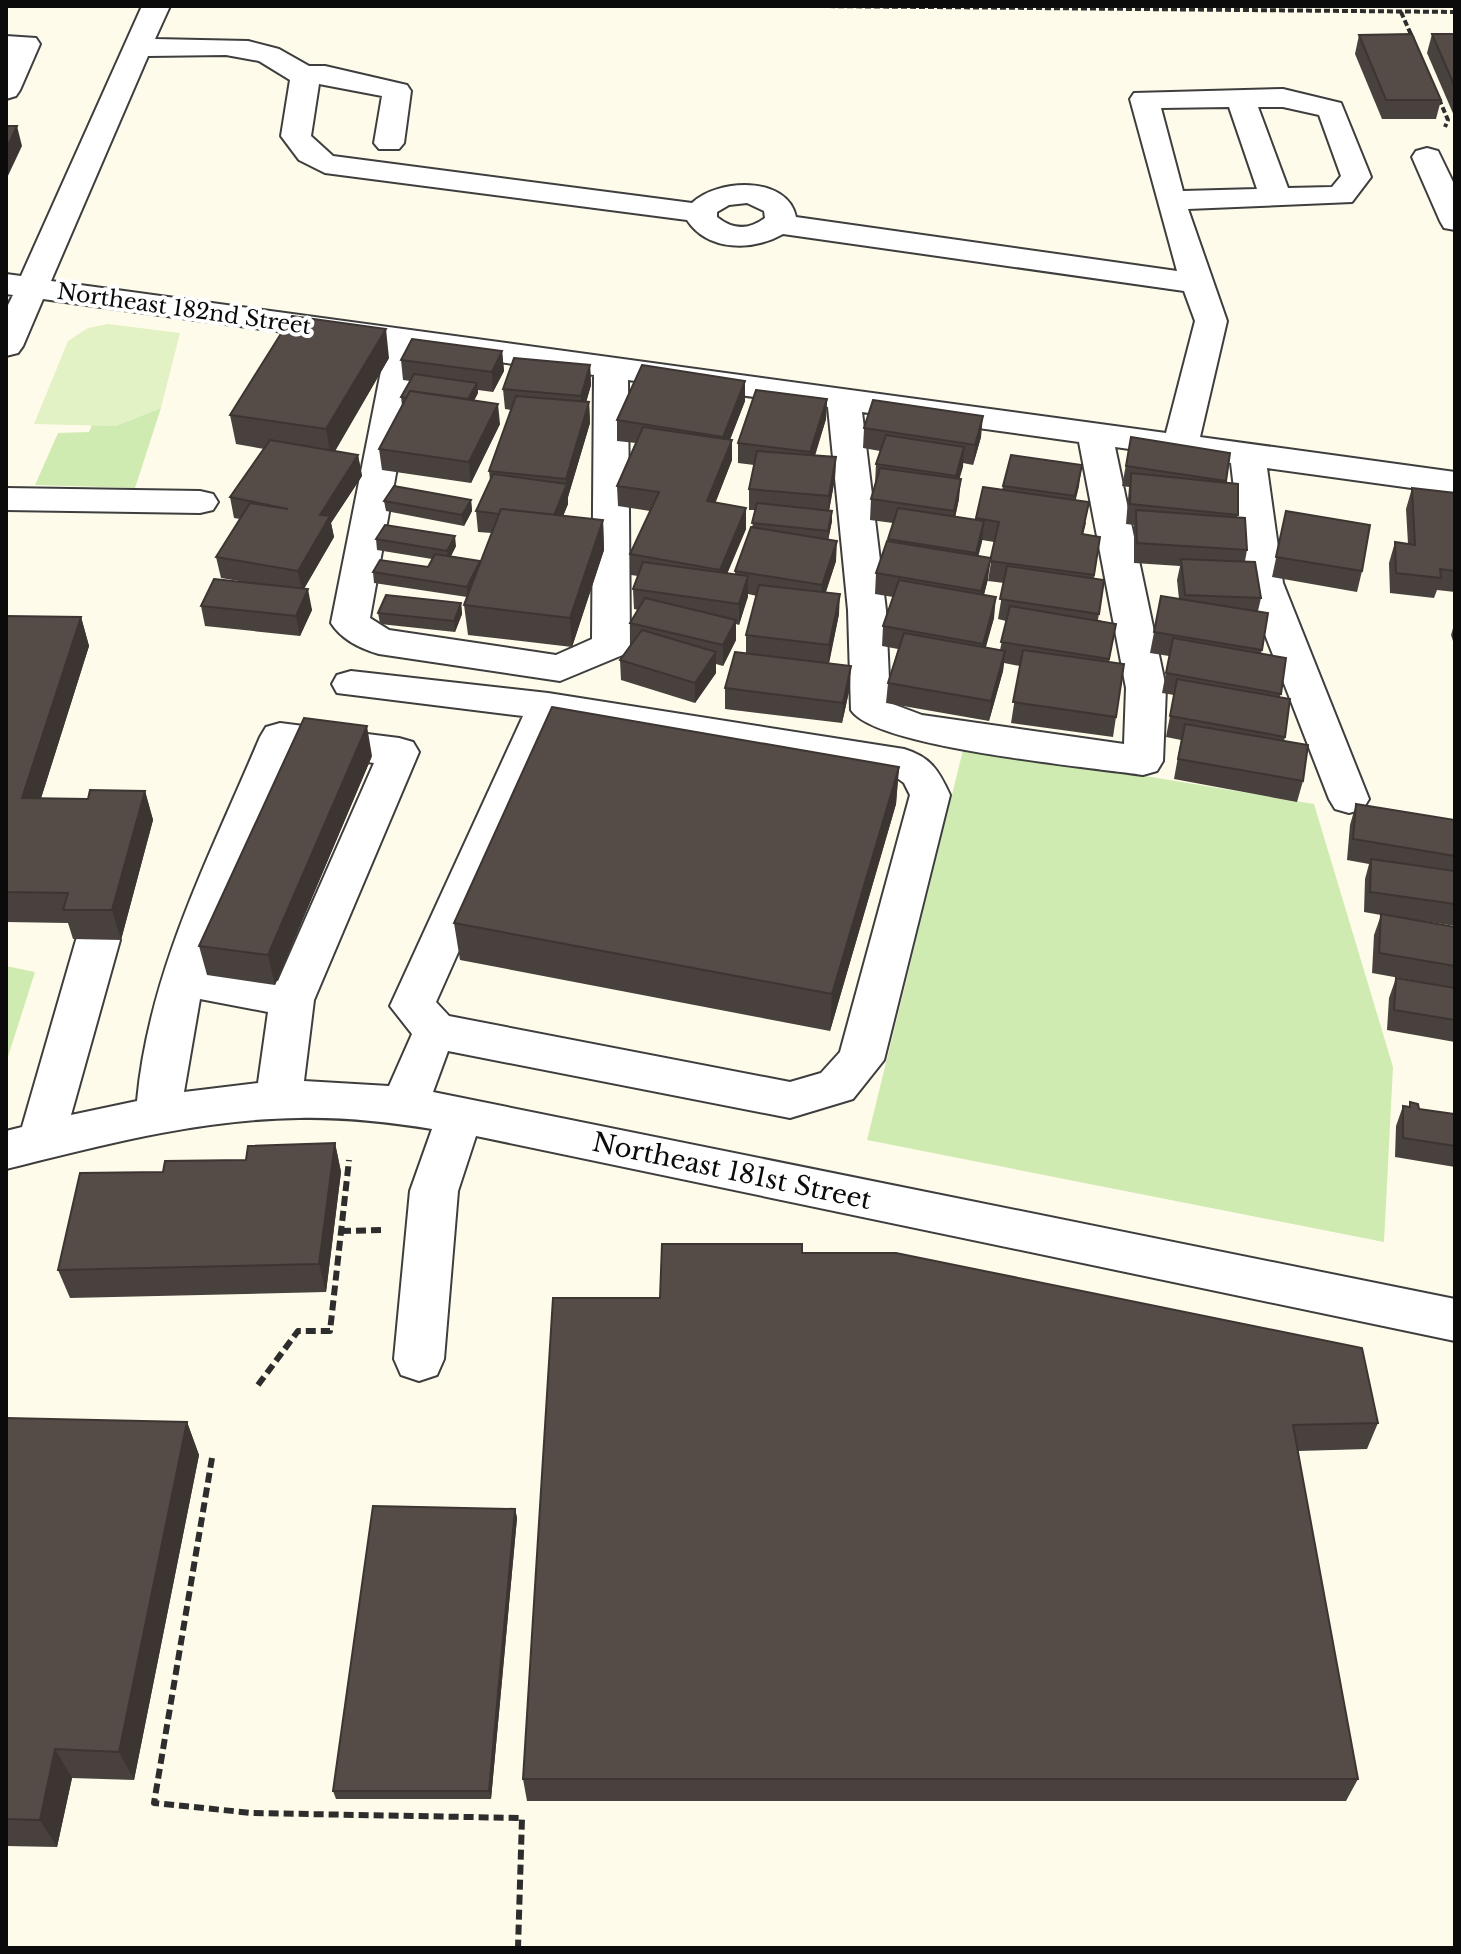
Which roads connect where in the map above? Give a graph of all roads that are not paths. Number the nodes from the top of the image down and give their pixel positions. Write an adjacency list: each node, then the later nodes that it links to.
1 (156, 6): 3 (street)
2 (6, 44): 5 (street)
3 (137, 48): 4 (street); 15 (street)
4 (303, 75): 7 (street); 11 (street)
5 (6, 90)
6 (1240, 98): 9 (street); 9 (street); 10 (street)
7 (389, 143)
8 (1427, 157): 12 (street)
9 (1276, 198): 10 (street)
10 (1170, 200): 14 (street)
11 (701, 213): 13 (street); 13 (street)
12 (1455, 221)
13 (777, 224): 14 (street)
14 (1197, 283): 21 (street)
15 (18, 285): 16 (street, Northeast 182nd Street); 17 (street)
16 (404, 339): 18 (street, Northeast 182nd Street); 18 (street)
17 (6, 346)
18 (611, 368): 19 (street, Northeast 182nd Street)
19 (844, 400): 20 (street, Northeast 182nd Street); 20 (street)
20 (1095, 435): 21 (street, Northeast 182nd Street)
21 (1180, 448): 22 (street, Northeast 182nd Street)
22 (1248, 457): 23 (street, Northeast 182nd Street); 28 (street)
23 (1455, 483)
24 (6, 499): 25 (street)
25 (200, 502)
26 (351, 684): 27 (street)
27 (548, 706): 32 (street); 32 (street)
28 (1349, 799)
29 (98, 940): 37 (street)
30 (182, 979): 31 (street); 31 (street); 36 (street)
31 (292, 1000): 33 (street)
32 (436, 1031): 34 (street)
33 (279, 1101): 34 (street, Northeast 181st Street); 36 (street, Northeast 181st Street)
34 (405, 1107): 35 (street, Northeast 181st Street)
35 (460, 1114): 38 (street, Northeast 181st Street); 39 (street)
36 (159, 1116): 37 (street, Northeast 181st Street)
37 (24, 1145)
38 (1455, 1320)
39 (419, 1359)

